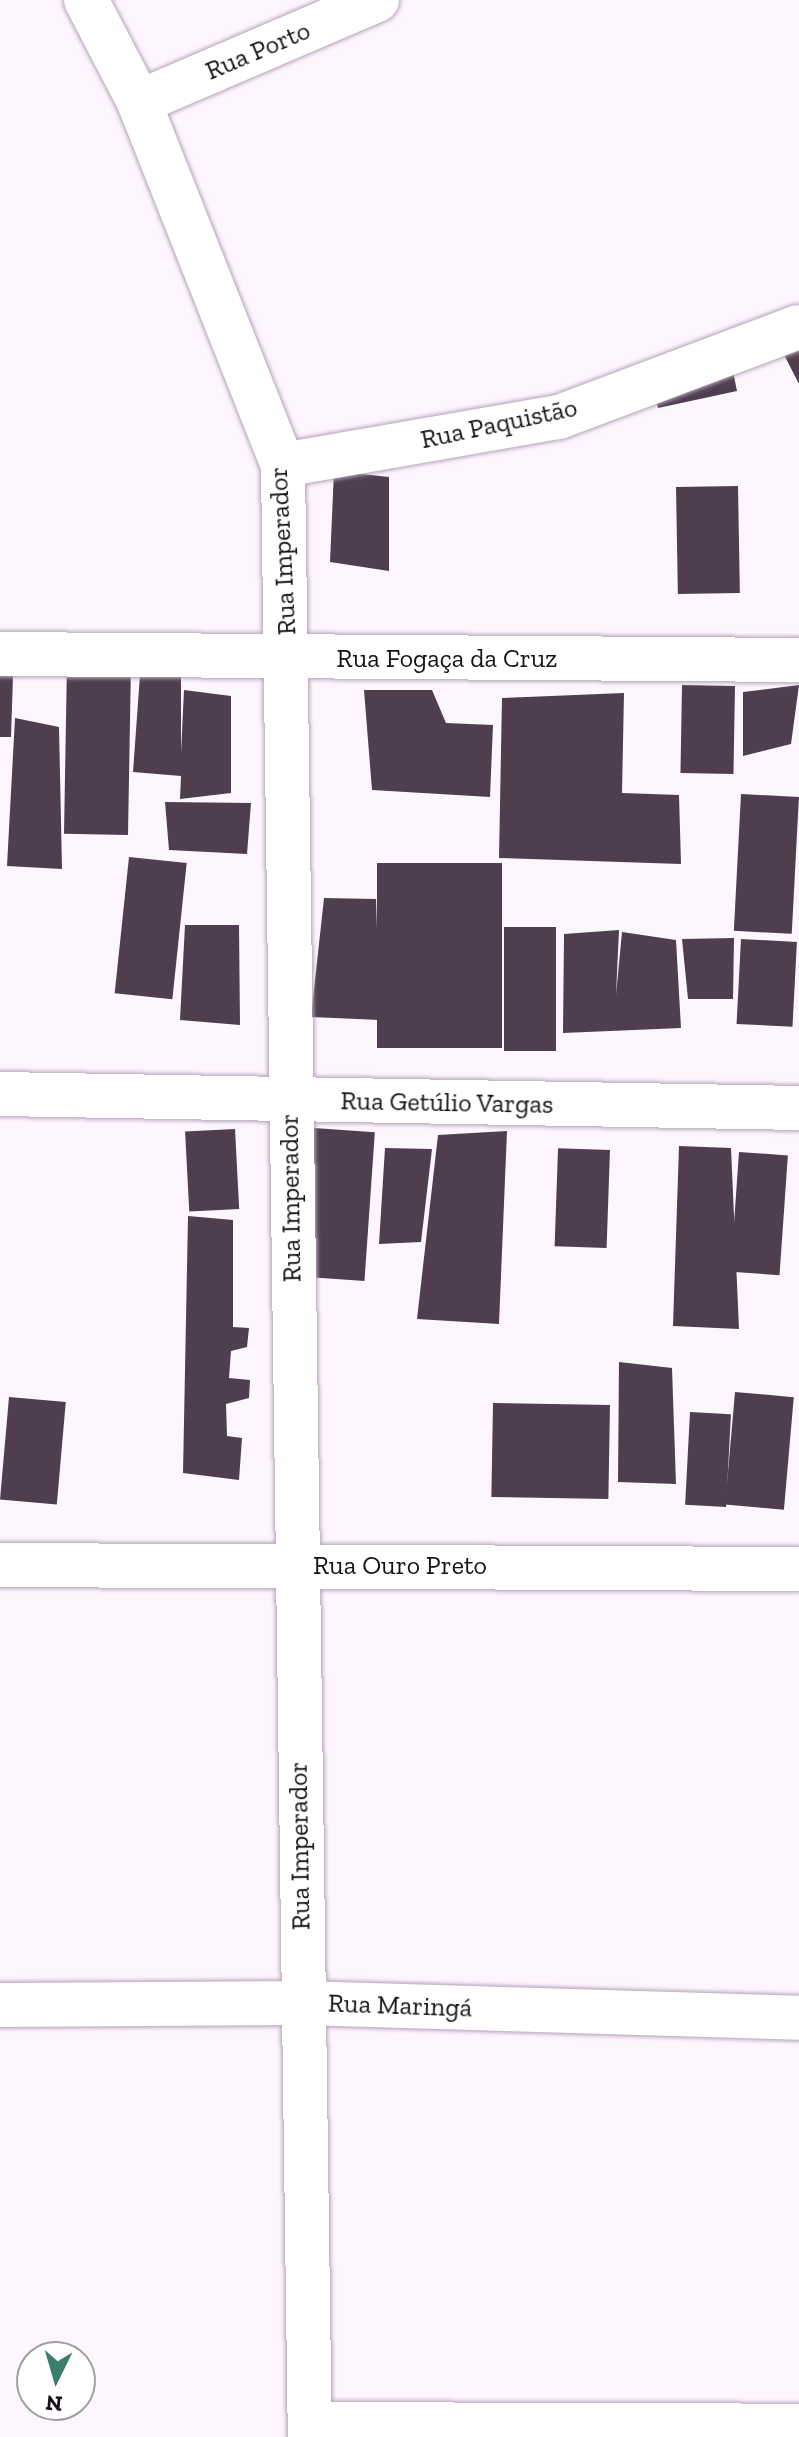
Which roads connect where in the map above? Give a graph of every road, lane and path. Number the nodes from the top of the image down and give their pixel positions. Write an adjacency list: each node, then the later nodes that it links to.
1 (86, 0): 3 (street, Rua Imperador)
2 (377, 0): 3 (street, Rua Porto)
3 (139, 102): 5 (street, Rua Imperador)
4 (799, 327): 5 (street, Rua Paquistão)
5 (283, 465): 7 (street, Rua Imperador)
6 (0, 654): 7 (street, Rua Fogaça da Cruz)
7 (288, 658): 8 (street, Rua Fogaça da Cruz); 10 (street, Rua Imperador)
8 (799, 660)
9 (0, 1094): 10 (street, Rua Getúlio Vargas)
10 (289, 1100): 11 (street, Rua Getúlio Vargas); 13 (street, Rua Imperador)
11 (799, 1108)
12 (0, 1565): 13 (street, Rua Ouro Preto)
13 (297, 1565): 14 (street, Rua Ouro Preto); 15 (street, Rua Imperador)
14 (799, 1569)
15 (302, 2003): 16 (street, Rua Maringá); 17 (street, Rua Maringá); 19 (street, Rua Imperador)
16 (0, 2005)
17 (799, 2018)
18 (799, 2426): 19 (street)
19 (310, 2431)

